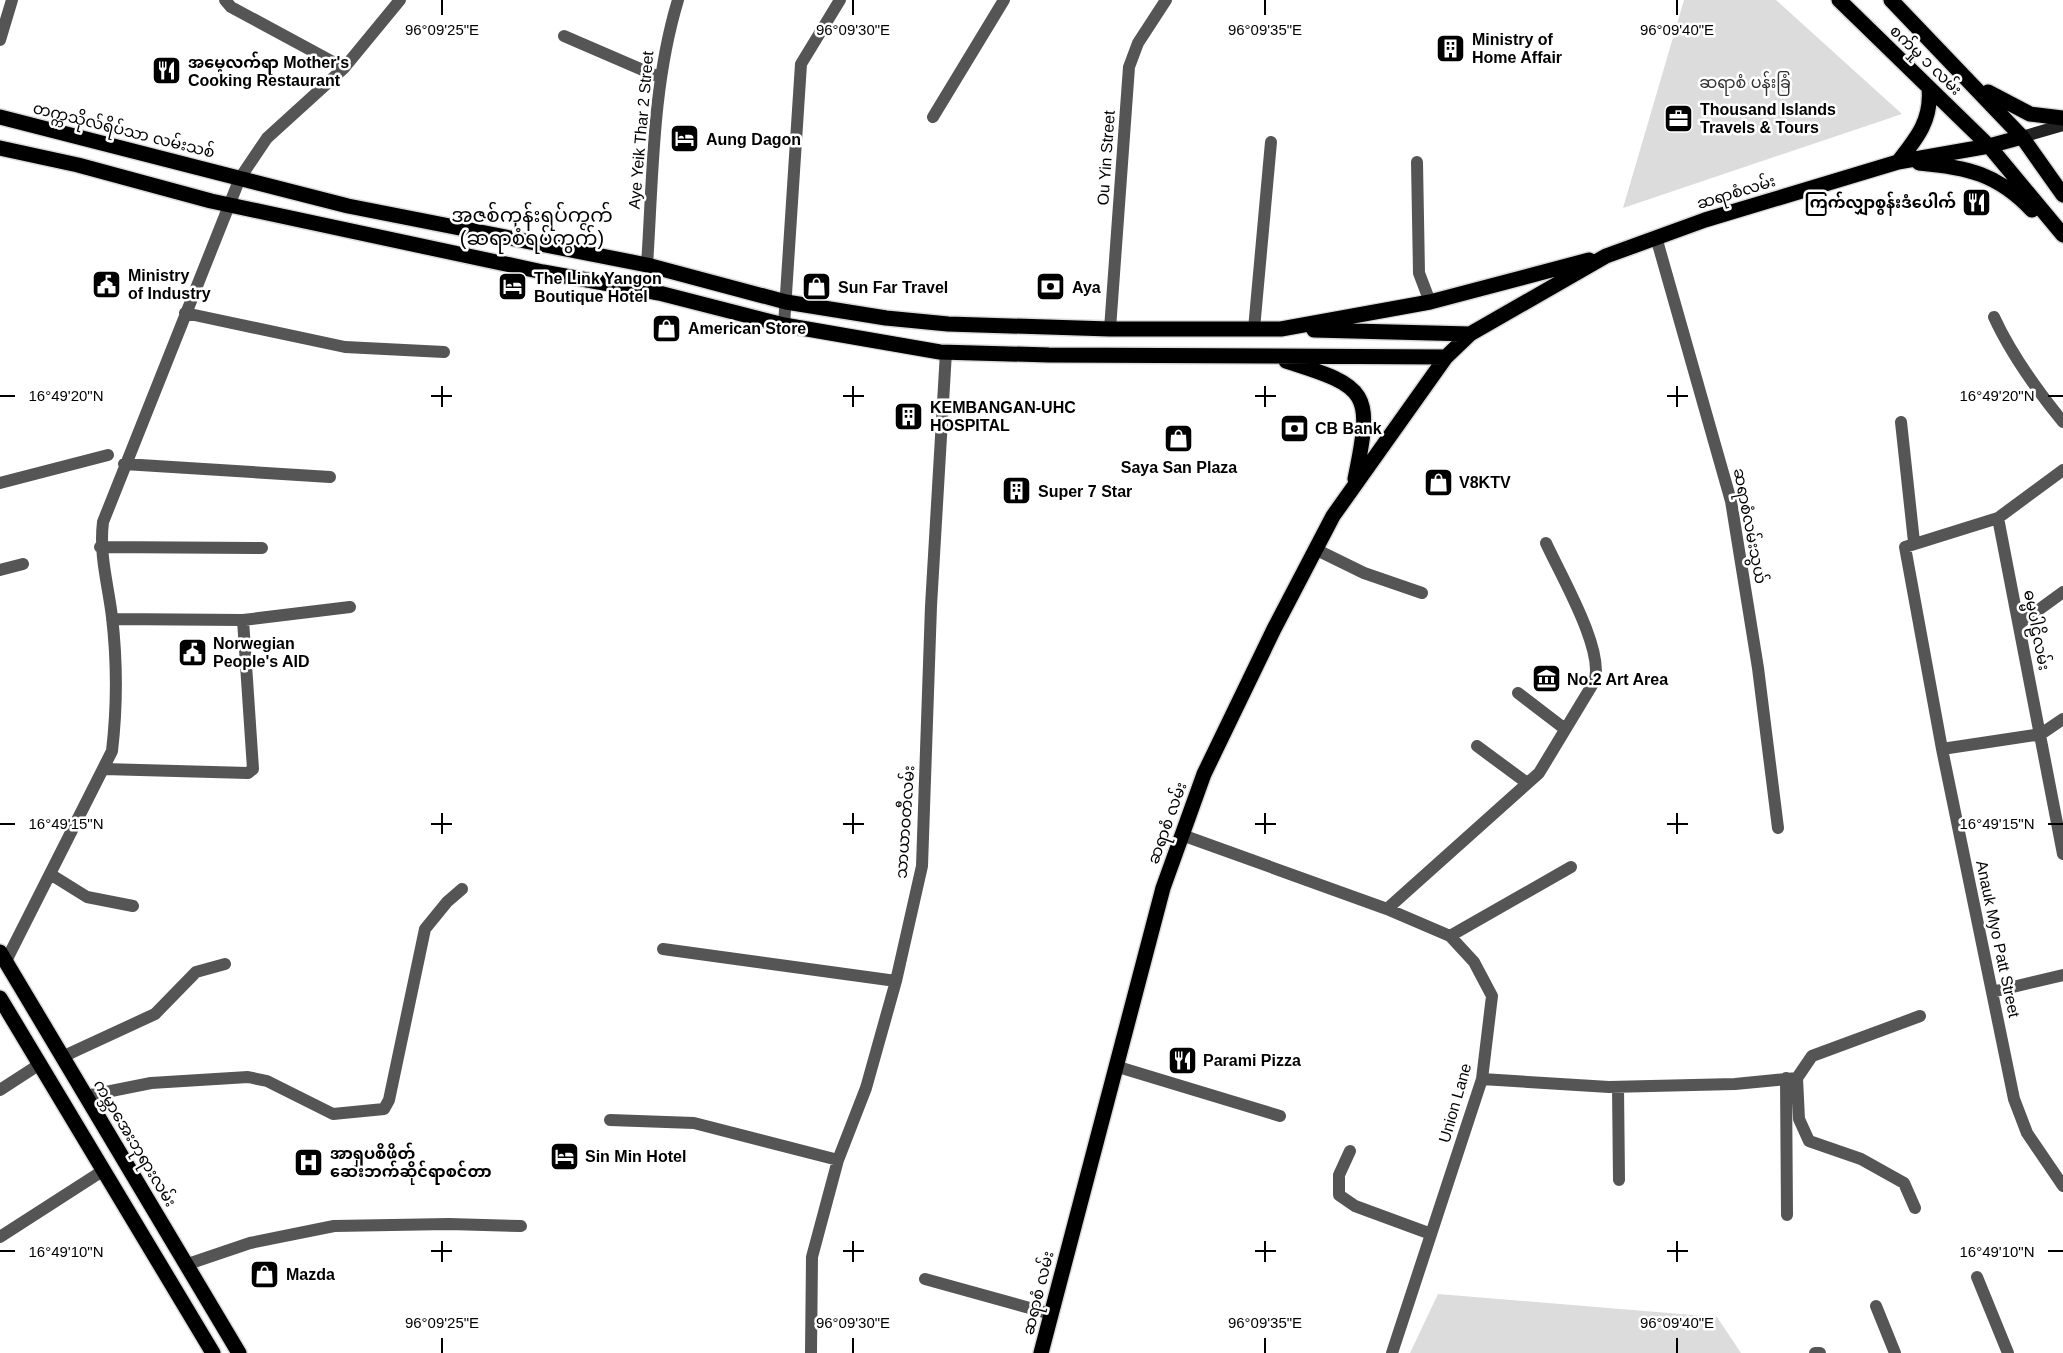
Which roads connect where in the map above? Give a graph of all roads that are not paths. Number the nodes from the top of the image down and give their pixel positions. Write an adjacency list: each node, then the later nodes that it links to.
1 (12, 0): 11 (street)
2 (225, 0): 13 (street)
3 (400, 0): 13 (street)
4 (678, 0): 14 (street, Aye Yeik Thar 2 Street)
5 (840, 0): 33 (street)
6 (1004, 0): 17 (street)
7 (1166, 0): 39 (street, Ou Yin Street)
8 (1839, 0): 15 (main road, စက်မှု ၁ လမ်း)
9 (1891, 0): 12 (main road, စက်မှု ၁ လမ်း)
10 (564, 36): 14 (street)
11 (0, 40)
12 (1955, 66): 18 (main road); 20 (main road, စက်မှု ၁ လမ်း)
13 (344, 68): 26 (street)
14 (659, 77): 32 (street, Aye Yeik Thar 2 Street)
15 (1929, 88): 22 (main road, စက်မှု ၁ လမ်း); 25 (main road)
16 (0, 117): 26 (main road, တက္ကသိုလ်ရိပ်သာ လမ်းသစ်)
17 (933, 117)
18 (2063, 118)
19 (2063, 125): 20 (main road, ဆရာစံလမ်း)
20 (2022, 137): 22 (main road, ဆရာစံလမ်း); 27 (main road, စက်မှု ၁ လမ်း)
21 (1271, 142): 41 (street)
22 (1989, 146): 25 (main road, ဆရာစံလမ်း); 30 (main road, စက်မှု ၁ လမ်း)
23 (0, 148): 28 (main road)
24 (1417, 162): 34 (street)
25 (1898, 162): 29 (main road, ဆရာစံလမ်း); 30 (main road)
26 (240, 178): 28 (street); 32 (main road, တက္ကသိုလ်ရိပ်သာ လမ်းသစ်)
27 (2063, 195)
28 (229, 204): 35 (street); 38 (main road)
29 (1656, 237): 31 (main road, ဆရာစံလမ်း); 79 (street, ဆရာစံလမ်းသွယ်)
30 (2063, 237)
31 (1606, 256): 34 (main road); 43 (main road, ဆရာစံလမ်း)
32 (648, 265): 33 (main road, တက္ကသိုလ်ရိပ်သာ လမ်းသစ်)
33 (786, 302): 37 (main road, တက္ကသိုလ်ရိပ်သာ လမ်းသစ်); 38 (street)
34 (1430, 302): 42 (main road)
35 (185, 313): 45 (street); 52 (street)
36 (1994, 317): 50 (street)
37 (948, 324): 39 (main road, တက္ကသိုလ်ရိပ်သာ လမ်းသစ်); 44 (main road)
38 (784, 325): 44 (main road)
39 (1110, 329): 40 (main road, တက္ကသိုလ်ရိပ်သာ လမ်းသစ်)
40 (1148, 329): 41 (main road, တက္ကသိုလ်ရိပ်သာ လမ်းသစ်); 47 (main road)
41 (1254, 329): 42 (main road, တက္ကသိုလ်ရိပ်သာ လမ်းသစ်)
42 (1281, 329): 43 (main road)
43 (1470, 334): 48 (main road, ဆရာစံလမ်း)
44 (946, 351): 47 (main road); 92 (street, သာယာဝတီလမ်း)
45 (444, 352)
46 (1269, 355): 47 (main road); 48 (main road); 56 (main road)
47 (1148, 356)
48 (1446, 357): 56 (main road, ဆရာစံ လမ်း)
49 (1900, 422): 59 (street, Anauk Myo Patt Street)
50 (2063, 422)
51 (108, 455): 55 (street)
52 (124, 464): 54 (street); 60 (street)
53 (2063, 470): 57 (street)
54 (330, 477)
55 (0, 483)
56 (1353, 486): 62 (main road, ဆရာစံ လမ်း)
57 (1998, 518): 59 (street); 70 (street, ဓမ္မပါဠိလမ်း)
58 (1546, 543): 73 (street)
59 (1910, 543): 76 (street, Anauk Myo Patt Street)
60 (100, 547): 61 (street); 68 (street)
61 (262, 548)
62 (1317, 550): 66 (street); 80 (main road, ဆရာစံ လမ်း)
63 (23, 564): 64 (street)
64 (0, 570)
65 (2063, 592): 70 (street)
66 (1422, 593)
67 (350, 607): 69 (street)
68 (112, 619): 69 (street); 77 (street)
69 (243, 620): 77 (street)
70 (2019, 624): 74 (street, ဓမ္မပါဠိလမ်း)
71 (1518, 693): 73 (street)
72 (2063, 719): 74 (street)
73 (1565, 729): 78 (street)
74 (2041, 734): 76 (street); 81 (street, ဓမ္မပါဠိလမ်း)
75 (1477, 746): 78 (street)
76 (1942, 749): 93 (street, Anauk Myo Patt Street)
77 (104, 769): 83 (street)
78 (1527, 783): 86 (street)
79 (1778, 828)
80 (1182, 835): 86 (street, Union Lane); 98 (main road, ဆရာစံ လမ်း)
81 (2063, 852)
82 (1571, 867): 87 (street)
83 (50, 874): 85 (street); 89 (street)
84 (462, 889): 103 (street)
85 (133, 906)
86 (1387, 909): 87 (street, Union Lane)
87 (1450, 936): 100 (street, Union Lane)
88 (663, 949): 92 (street)
89 (2, 960): 96 (main road, ကမ္ဘာအေးဘုရားလမ်း)
90 (225, 964): 96 (street)
91 (2063, 975): 93 (street)
92 (896, 981): 107 (street, သာယာဝတီလမ်း)
93 (1992, 993): 110 (street, Anauk Myo Patt Street)
94 (2, 1001): 97 (main road)
95 (1920, 1016): 99 (street)
96 (62, 1057): 103 (main road, ကမ္ဘာအေးဘုရားလမ်း)
97 (40, 1064): 102 (street); 108 (main road)
98 (1115, 1066): 104 (street); 120 (main road, ဆရာစံ လမ်း)
99 (1791, 1078): 101 (street); 111 (street); 112 (street)
100 (1482, 1079): 101 (street); 114 (street, Union Lane)
101 (1618, 1087): 109 (street)
102 (0, 1090)
103 (86, 1096): 116 (main road, ကမ္ဘာအေးဘုရားလမ်း)
104 (1280, 1116)
105 (610, 1120): 107 (street)
106 (1350, 1151): 114 (street)
107 (838, 1160): 123 (street, သာယာဝတီလမ်း)
108 (104, 1170): 115 (street); 121 (main road)
109 (1619, 1180)
110 (2063, 1186)
111 (1915, 1208)
112 (1787, 1215)
113 (521, 1226): 116 (street)
114 (1431, 1234): 125 (street, Union Lane)
115 (0, 1237)
116 (188, 1264): 122 (main road, ကမ္ဘာအေးဘုရားလမ်း)
117 (1977, 1277): 129 (street)
118 (925, 1279): 120 (street)
119 (1876, 1306): 128 (street)
120 (1051, 1314): 124 (main road, ဆရာစံ လမ်း)
121 (213, 1353)
122 (239, 1353)
123 (811, 1353)
124 (1041, 1353)
125 (1392, 1353)
126 (1815, 1353): 127 (street)
127 (1820, 1353)
128 (1895, 1353)
129 (2008, 1353)

